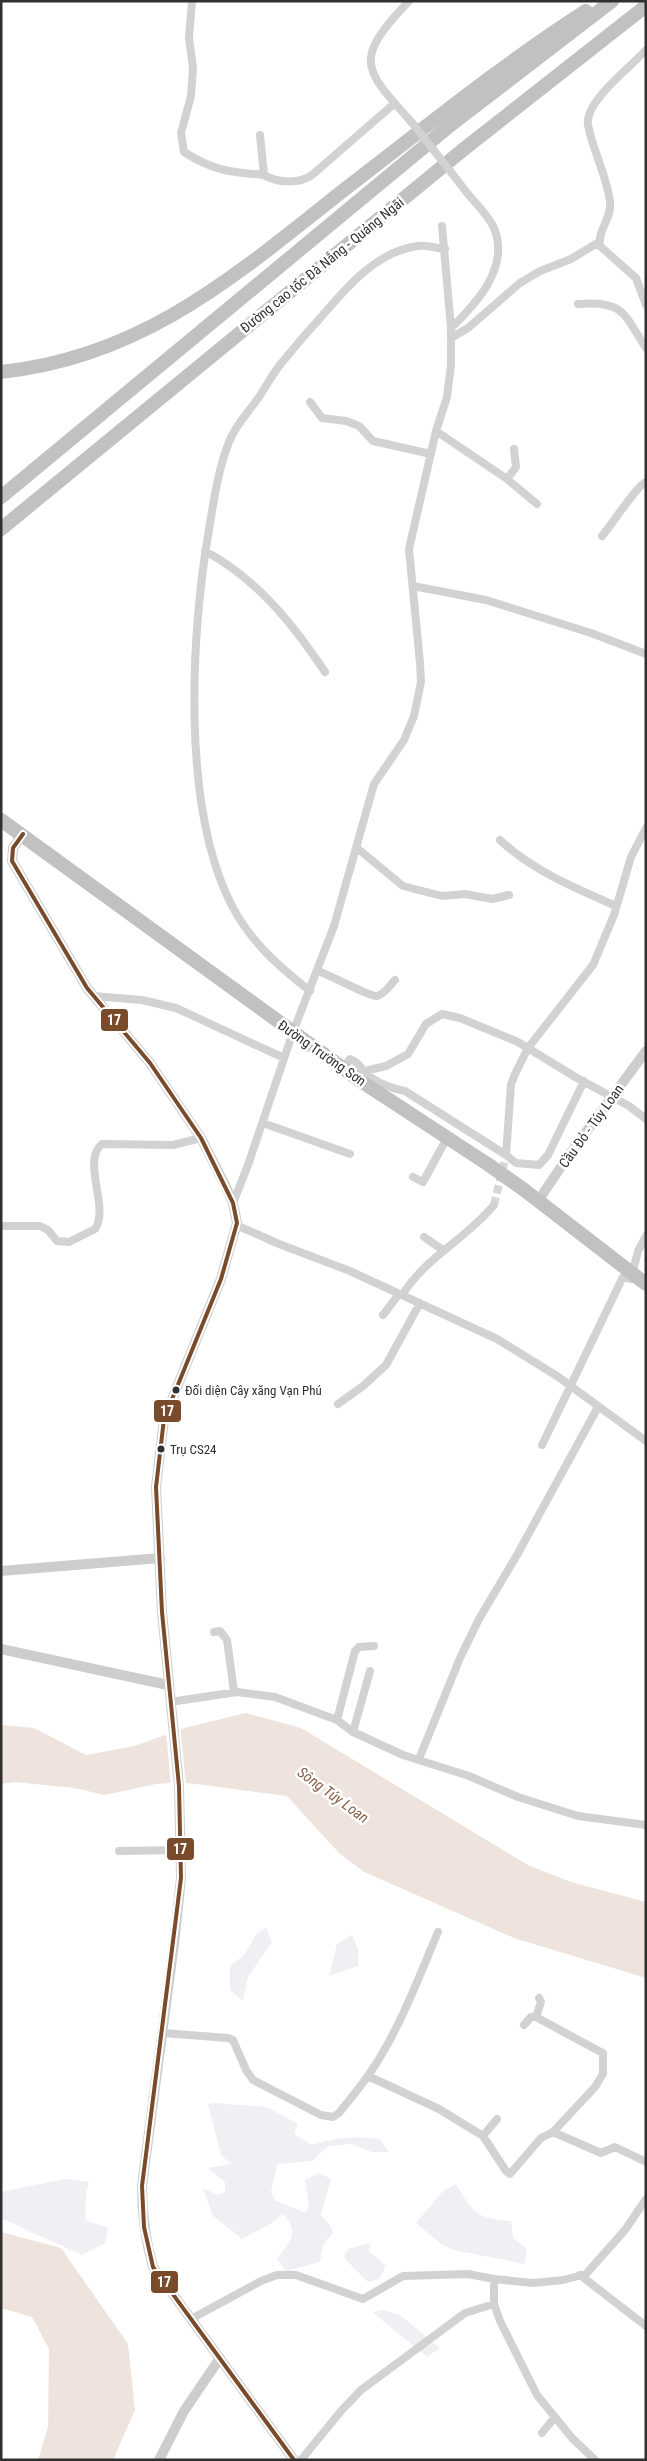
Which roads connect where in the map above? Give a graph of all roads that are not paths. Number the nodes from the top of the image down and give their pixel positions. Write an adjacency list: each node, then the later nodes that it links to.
1 (192, 1): 9 (street)
2 (409, 1): 7 (street)
3 (602, 1): 18 (highway)
4 (612, 1): 25 (highway, Đường cao tốc Đà Nẵng - Quảng Ngãi)
5 (646, 6): 27 (highway, Đường cao tốc Đà Nẵng - Quảng Ngãi)
6 (646, 50): 11 (street)
7 (395, 103): 9 (street); 15 (street, bridge)
8 (260, 135): 9 (street)
9 (264, 175)
10 (442, 226): 12 (street)
11 (599, 242): 14 (street); 16 (street)
12 (445, 249): 15 (street); 29 (street)
13 (578, 304): 17 (street)
14 (646, 305)
15 (451, 328): 16 (street)
16 (452, 338): 20 (street)
17 (646, 348)
18 (1, 372)
19 (310, 402): 22 (street)
20 (436, 431): 22 (street); 23 (street)
21 (514, 449): 23 (street)
22 (431, 454): 30 (street)
23 (507, 479): 26 (street)
24 (646, 482): 28 (street)
25 (1, 497)
26 (537, 504)
27 (1, 529)
28 (602, 536)
29 (205, 551): 32 (street); 42 (street)
30 (413, 586): 31 (street); 37 (street)
31 (646, 654)
32 (325, 672)
33 (1, 820): 35 (highway, Đường Trường Sơn)
34 (646, 828): 39 (street)
35 (23, 834): 43 (street); 44 (highway, Đường Trường Sơn)
36 (500, 840): 39 (street)
37 (357, 848): 38 (street); 40 (street)
38 (509, 895)
39 (616, 906): 45 (street)
40 (318, 971): 41 (street); 42 (street)
41 (395, 980)
42 (310, 991): 44 (street)
43 (93, 996): 47 (street); 54 (street)
44 (293, 1032): 47 (street); 48 (highway, Đường Trường Sơn)
45 (528, 1048): 49 (street); 50 (street); 57 (street)
46 (646, 1052): 51 (street, Cầu Đỏ - Túy Loan)
47 (284, 1058): 53 (street)
48 (343, 1068): 49 (street); 55 (highway, Đường Trường Sơn)
49 (366, 1074): 57 (street)
50 (584, 1081): 51 (street); 57 (street)
51 (612, 1098): 52 (street); 59 (street, Cầu Đỏ - Túy Loan)
52 (646, 1119)
53 (263, 1123): 56 (street); 60 (street)
54 (201, 1138): 60 (street); 63 (street)
55 (447, 1138): 58 (street); 59 (highway, Đường Trường Sơn, bridge)
56 (350, 1154)
57 (506, 1155)
58 (413, 1177)
59 (538, 1201): 67 (highway, Đường Trường Sơn)
60 (233, 1203): 62 (street)
61 (494, 1205): 66 (street)
62 (236, 1225): 69 (street); 77 (street)
63 (1, 1226)
64 (646, 1236): 67 (street)
65 (424, 1237): 66 (street)
66 (443, 1250): 69 (street)
67 (634, 1275): 68 (highway, Đường Trường Sơn); 72 (street)
68 (646, 1284)
69 (401, 1295): 70 (street); 71 (street)
70 (420, 1302): 72 (street); 73 (street)
71 (383, 1315)
72 (572, 1387): 74 (street); 76 (street)
73 (338, 1404)
74 (598, 1407): 75 (street); 88 (street)
75 (646, 1441)
76 (542, 1445)
77 (160, 1558): 78 (street); 83 (street)
78 (1, 1571)
79 (214, 1632): 84 (street)
80 (374, 1646): 86 (street)
81 (1, 1649): 83 (street)
82 (370, 1671): 87 (street)
83 (168, 1685): 85 (street)
84 (234, 1692): 85 (street); 86 (street)
85 (171, 1706): 90 (street)
86 (337, 1720): 87 (street)
87 (353, 1732): 88 (street)
88 (419, 1759): 89 (street)
89 (646, 1825)
90 (181, 1850): 91 (street); 96 (street)
91 (119, 1851)
92 (438, 1932): 97 (street)
93 (539, 1998): 94 (street)
94 (536, 2017): 95 (street); 99 (street)
95 (524, 2025)
96 (163, 2033): 97 (street); 106 (street)
97 (368, 2076): 100 (street)
98 (497, 2119): 100 (street)
99 (554, 2132): 100 (street); 101 (street)
100 (483, 2136)
101 (646, 2162)
102 (646, 2199): 103 (street)
103 (580, 2275): 104 (street); 107 (street)
104 (494, 2279): 105 (street); 106 (street)
105 (494, 2304): 109 (street); 113 (street)
106 (191, 2319): 108 (street)
107 (646, 2326)
108 (220, 2358): 111 (street); 112 (street)
109 (555, 2417): 110 (street); 114 (street)
110 (542, 2433)
111 (159, 2460)
112 (294, 2460)
113 (301, 2460)
114 (595, 2460)

